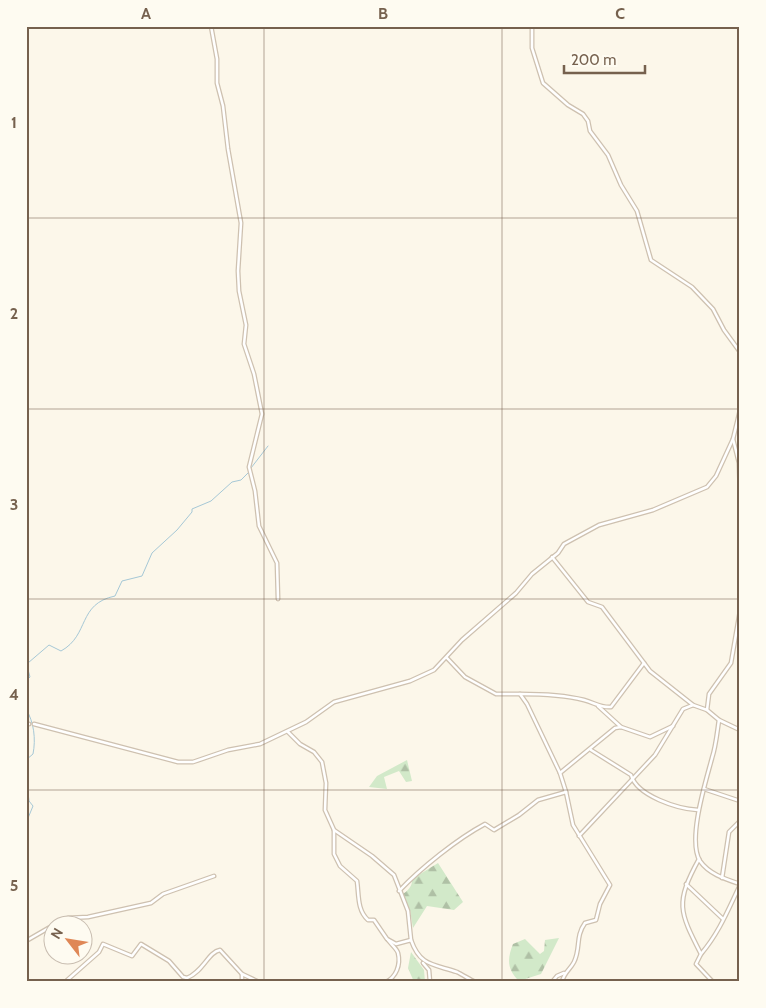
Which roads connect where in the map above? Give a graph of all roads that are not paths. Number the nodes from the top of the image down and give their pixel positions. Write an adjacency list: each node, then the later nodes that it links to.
1 (211, 26): 8 (street)
2 (532, 26): 3 (street)
3 (740, 352)
4 (740, 410): 5 (street)
5 (733, 439): 6 (street); 7 (street)
6 (740, 495)
7 (552, 557): 10 (street); 11 (street)
8 (278, 599)
9 (740, 612): 15 (street)
10 (447, 658): 12 (street); 21 (street)
11 (644, 663): 13 (street); 14 (street)
12 (520, 694): 14 (street); 23 (street)
13 (693, 705): 15 (street); 18 (street)
14 (598, 706): 19 (street)
15 (707, 710): 16 (street)
16 (719, 720): 20 (street); 25 (street)
17 (34, 724): 21 (street)
18 (673, 726): 19 (street); 24 (street)
19 (621, 727): 22 (street)
20 (740, 730)
21 (288, 732): 30 (street)
22 (590, 750): 23 (street); 24 (street)
23 (560, 774): 26 (street)
24 (633, 782): 28 (street); 31 (street)
25 (704, 789): 27 (street); 28 (street)
26 (566, 792): 31 (street); 37 (street)
27 (740, 801)
28 (698, 810): 32 (street)
29 (740, 821): 34 (street)
30 (334, 830): 37 (street); 41 (street)
31 (579, 836): 46 (street)
32 (699, 859): 34 (street); 35 (street)
33 (214, 876): 38 (street)
34 (722, 878): 36 (street)
35 (686, 884): 39 (street); 44 (street)
36 (740, 884): 39 (street)
37 (399, 891): 43 (street)
38 (92, 916)
39 (723, 919): 44 (street)
40 (42, 932): 42 (street)
41 (387, 939): 43 (street); 51 (street)
42 (26, 940)
43 (411, 940): 45 (street)
44 (701, 954): 56 (street)
45 (423, 962): 52 (street); 53 (street)
46 (564, 973): 54 (street); 55 (street)
47 (242, 974): 48 (street); 49 (street); 50 (street)
48 (65, 982)
49 (242, 982)
50 (259, 982)
51 (386, 982)
52 (430, 982)
53 (475, 982)
54 (552, 982)
55 (562, 982)
56 (713, 982)

